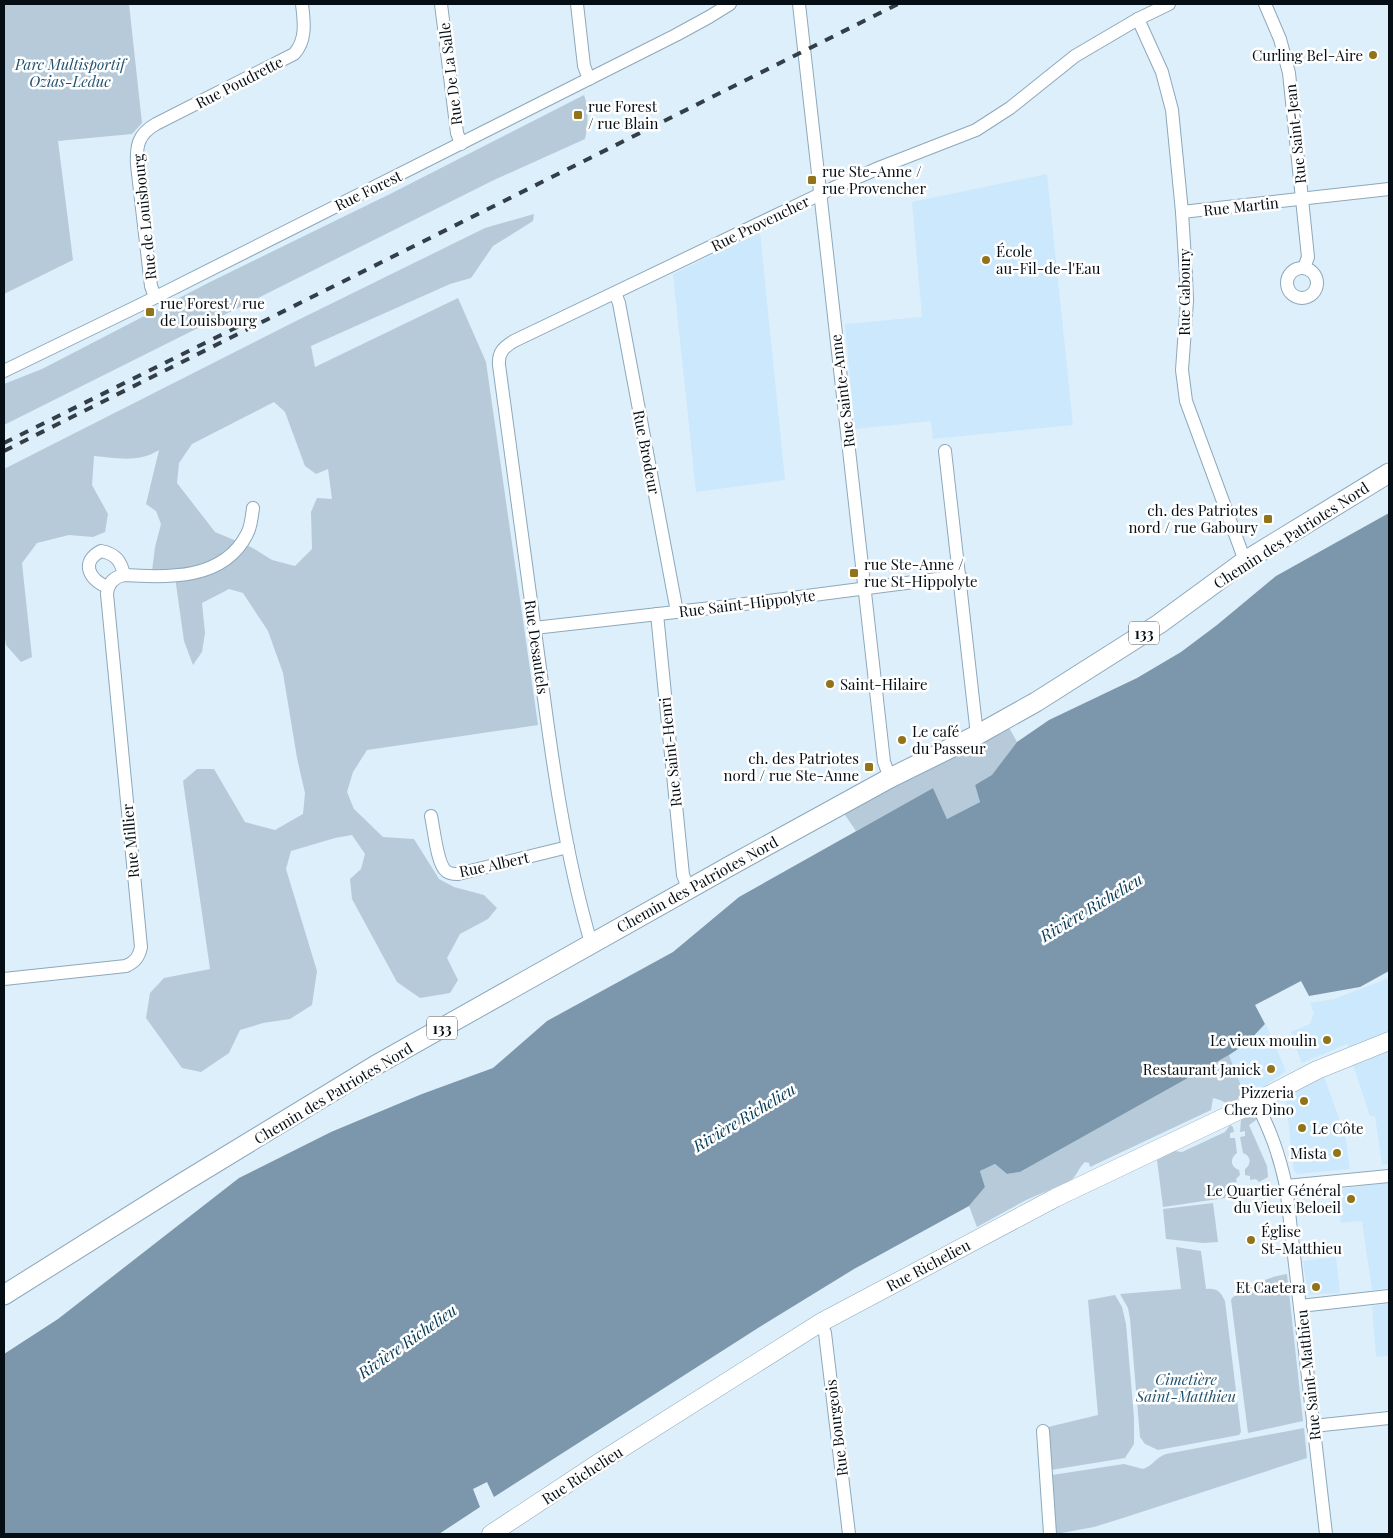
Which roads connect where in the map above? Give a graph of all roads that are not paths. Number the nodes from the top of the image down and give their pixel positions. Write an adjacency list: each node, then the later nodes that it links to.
1 (302, 4): 10 (street, Rue Poudrette)
2 (441, 4): 11 (street, Rue De La Salle)
3 (577, 4): 9 (street)
4 (730, 4): 9 (street, Rue Forest)
5 (799, 4): 13 (street, Rue Sainte-Anne)
6 (1169, 4): 8 (street, Rue Provencher)
7 (1265, 4): 14 (street, Rue Saint-Jean)
8 (1138, 20): 13 (street, Rue Provencher); 15 (street, Rue Gaboury)
9 (590, 79): 11 (street, Rue Forest)
10 (140, 137): 18 (street, Rue de Louisbourg)
11 (461, 144): 18 (street, Rue Forest)
12 (1389, 189): 14 (street, Rue Martin)
13 (820, 194): 17 (street, Rue Provencher); 28 (street, Rue Sainte-Anne)
14 (1302, 199): 15 (street, Rue Martin); 16 (street, Rue Saint-Jean)
15 (1182, 212): 24 (street, Rue Gaboury)
16 (1304, 268)
17 (615, 293): 19 (street, Rue Provencher); 29 (street, Rue Brodeur)
18 (155, 297): 20 (street, Rue Forest)
19 (502, 349): 31 (street, Rue Desautels)
20 (4, 371)
21 (945, 451): 26 (street)
22 (1389, 473): 24 (main road, Chemin des Patriotes Nord / 133)
23 (253, 508): 25 (street)
24 (1245, 561): 32 (main road, Chemin des Patriotes Nord / 133)
25 (124, 575): 27 (street); 27 (street)
26 (960, 576): 28 (street, Rue Saint-Hippolyte); 32 (street)
27 (107, 587): 38 (street, Rue Millier)
28 (864, 588): 29 (street, Rue Saint-Hippolyte); 33 (street, Rue Sainte-Anne)
29 (677, 612): 30 (street, Rue Saint-Hippolyte)
30 (657, 614): 31 (street, Rue Saint-Hippolyte); 36 (street, Rue Saint-Henri)
31 (534, 628): 35 (street, Rue Desautels)
32 (977, 735): 33 (main road, Chemin des Patriotes Nord / 133)
33 (890, 778): 36 (main road, Chemin des Patriotes Nord / 133)
34 (431, 816): 35 (street, Rue Albert)
35 (568, 847): 37 (street, Rue Desautels)
36 (688, 888): 37 (main road, Chemin des Patriotes Nord / 133)
37 (592, 943): 43 (main road, Chemin des Patriotes Nord / 133)
38 (4, 979)
39 (1389, 1041): 40 (main road, Rue Richelieu)
40 (1256, 1102): 42 (street, Rue Saint-Matthieu); 46 (main road, Rue Richelieu)
41 (1389, 1176): 42 (street)
42 (1286, 1186): 45 (street, Rue Saint-Matthieu)
43 (4, 1295)
44 (1389, 1296): 45 (street)
45 (1300, 1306): 48 (street, Rue Saint-Matthieu)
46 (820, 1323): 50 (main road, Rue Richelieu); 51 (street, Rue Bourgeois)
47 (1389, 1418): 48 (street)
48 (1313, 1426): 53 (street, Rue Saint-Matthieu)
49 (1043, 1431): 52 (street)
50 (491, 1534)
51 (849, 1534)
52 (1050, 1534)
53 (1326, 1534)

